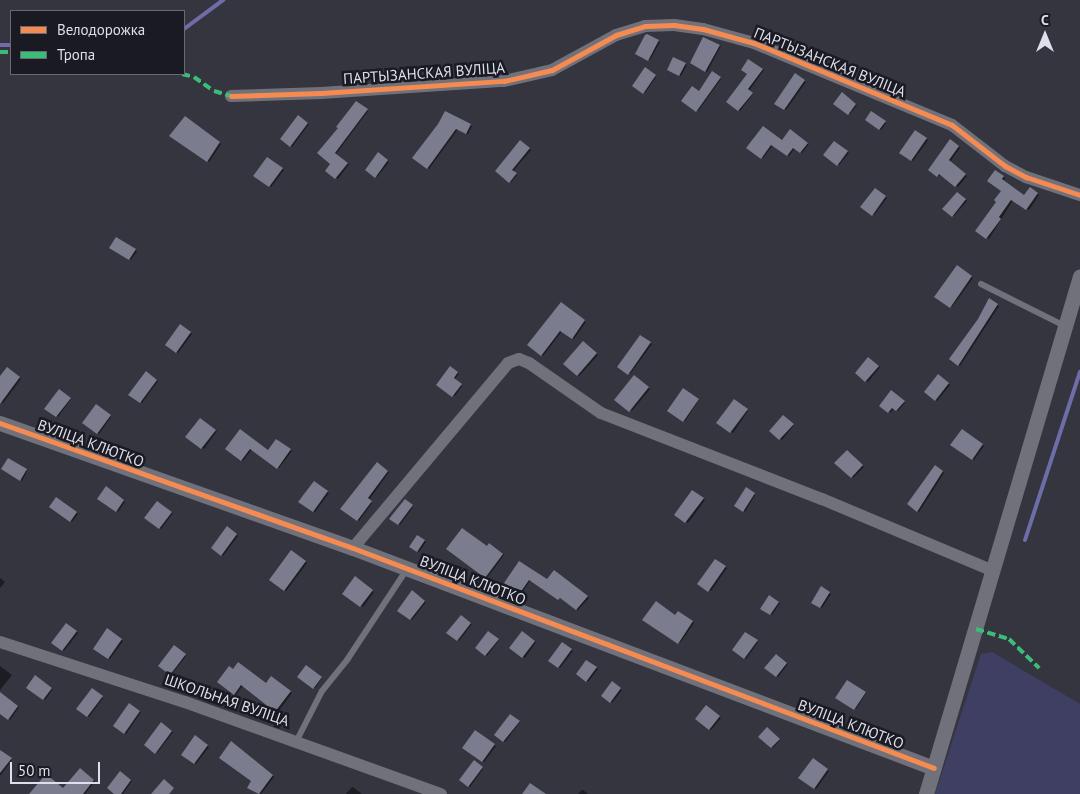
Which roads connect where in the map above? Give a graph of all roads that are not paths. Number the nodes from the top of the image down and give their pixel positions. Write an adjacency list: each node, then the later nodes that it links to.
1 (231, 96): 2 (street, ПАРТЫЗАНСКАЯ ВУЛІЦА)
2 (1080, 195)
3 (1080, 276): 5 (street)
4 (981, 284): 5 (lane)
5 (1065, 326): 9 (street)
6 (0, 423): 7 (street, ВУЛІЦА КЛЮТКО)
7 (353, 548): 8 (street, ВУЛІЦА КЛЮТКО); 9 (street)
8 (407, 569): 11 (lane); 12 (street, ВУЛІЦА КЛЮТКО)
9 (993, 572): 12 (street)
10 (0, 642): 11 (street, ШКОЛЬНАЯ ВУЛІЦА)
11 (296, 742): 13 (street, ШКОЛЬНАЯ ВУЛІЦА)
12 (934, 768): 14 (street)
13 (442, 794)
14 (926, 794)

